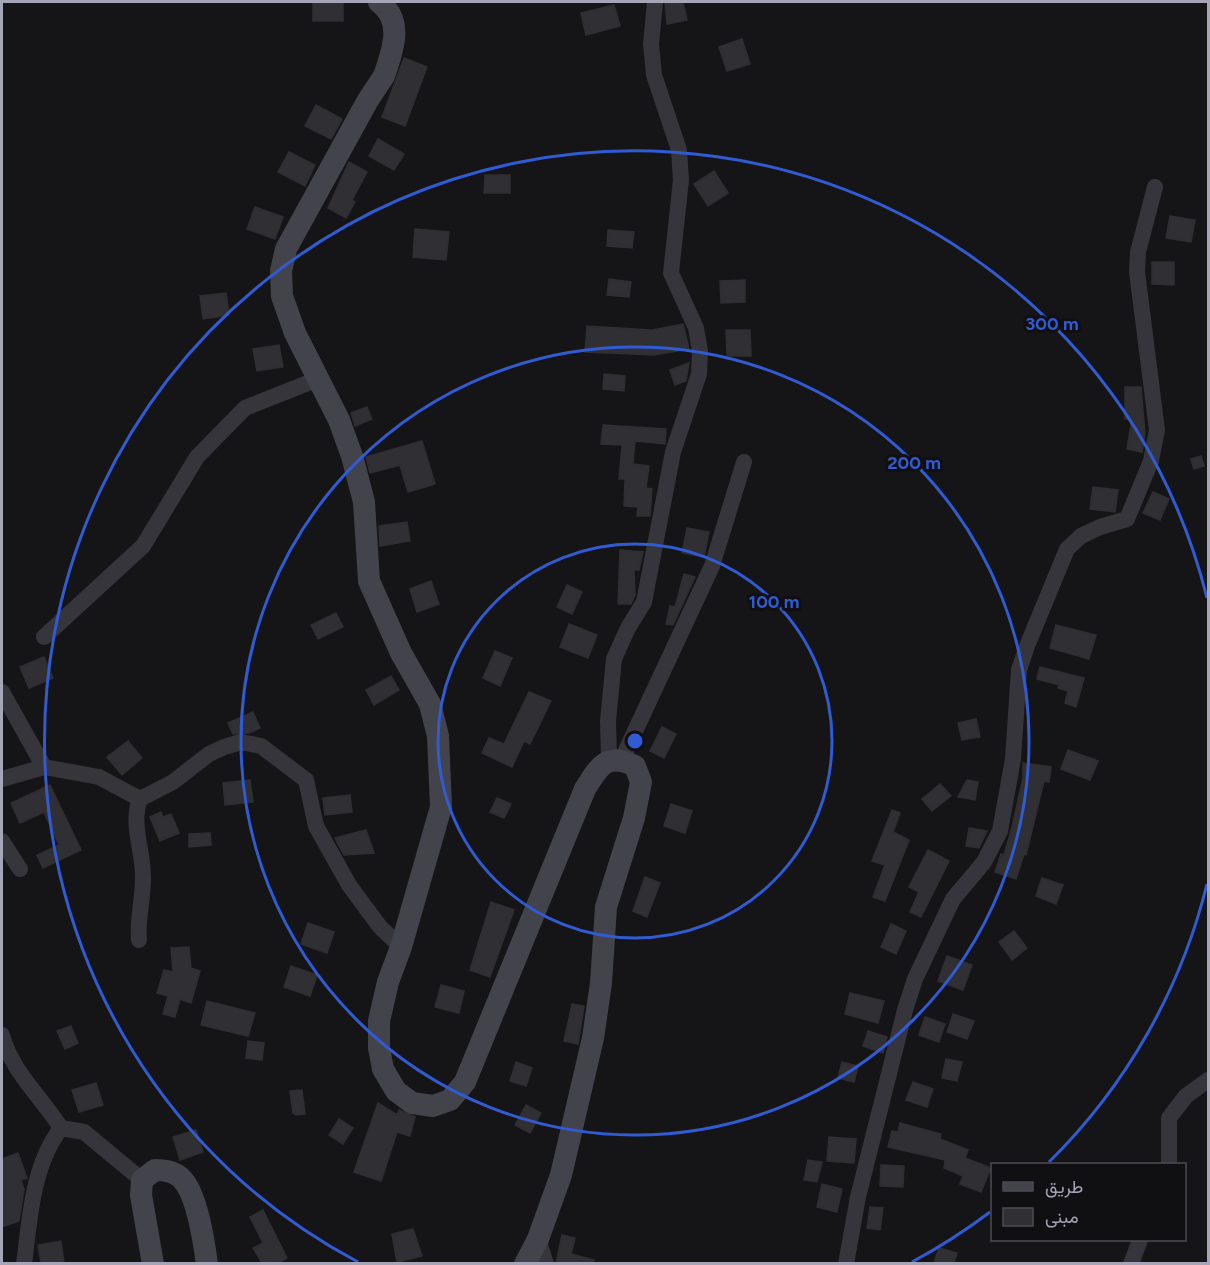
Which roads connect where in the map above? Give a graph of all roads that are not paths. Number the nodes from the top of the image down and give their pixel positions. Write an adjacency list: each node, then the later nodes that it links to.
1 (379, 2): 4 (street)
2 (655, 2): 8 (street)
3 (1155, 187): 28 (street)
4 (318, 379): 6 (street); 15 (street)
5 (744, 462): 8 (street)
6 (44, 637)
7 (2, 692): 9 (street)
8 (615, 760): 15 (street); 21 (street)
9 (44, 767): 10 (street); 11 (street)
10 (2, 779)
11 (140, 799): 14 (street); 15 (street)
12 (2, 841): 13 (street)
13 (20, 869)
14 (139, 940)
15 (401, 947)
16 (2, 1035): 18 (street)
17 (1209, 1080): 19 (street)
18 (61, 1128): 20 (street); 23 (street)
19 (1169, 1163)
20 (142, 1180): 24 (street); 25 (street)
21 (538, 1239): 26 (street); 27 (street)
22 (1139, 1241): 29 (street)
23 (24, 1263)
24 (153, 1263)
25 (207, 1263)
26 (525, 1263)
27 (546, 1263)
28 (846, 1263)
29 (1131, 1263)

